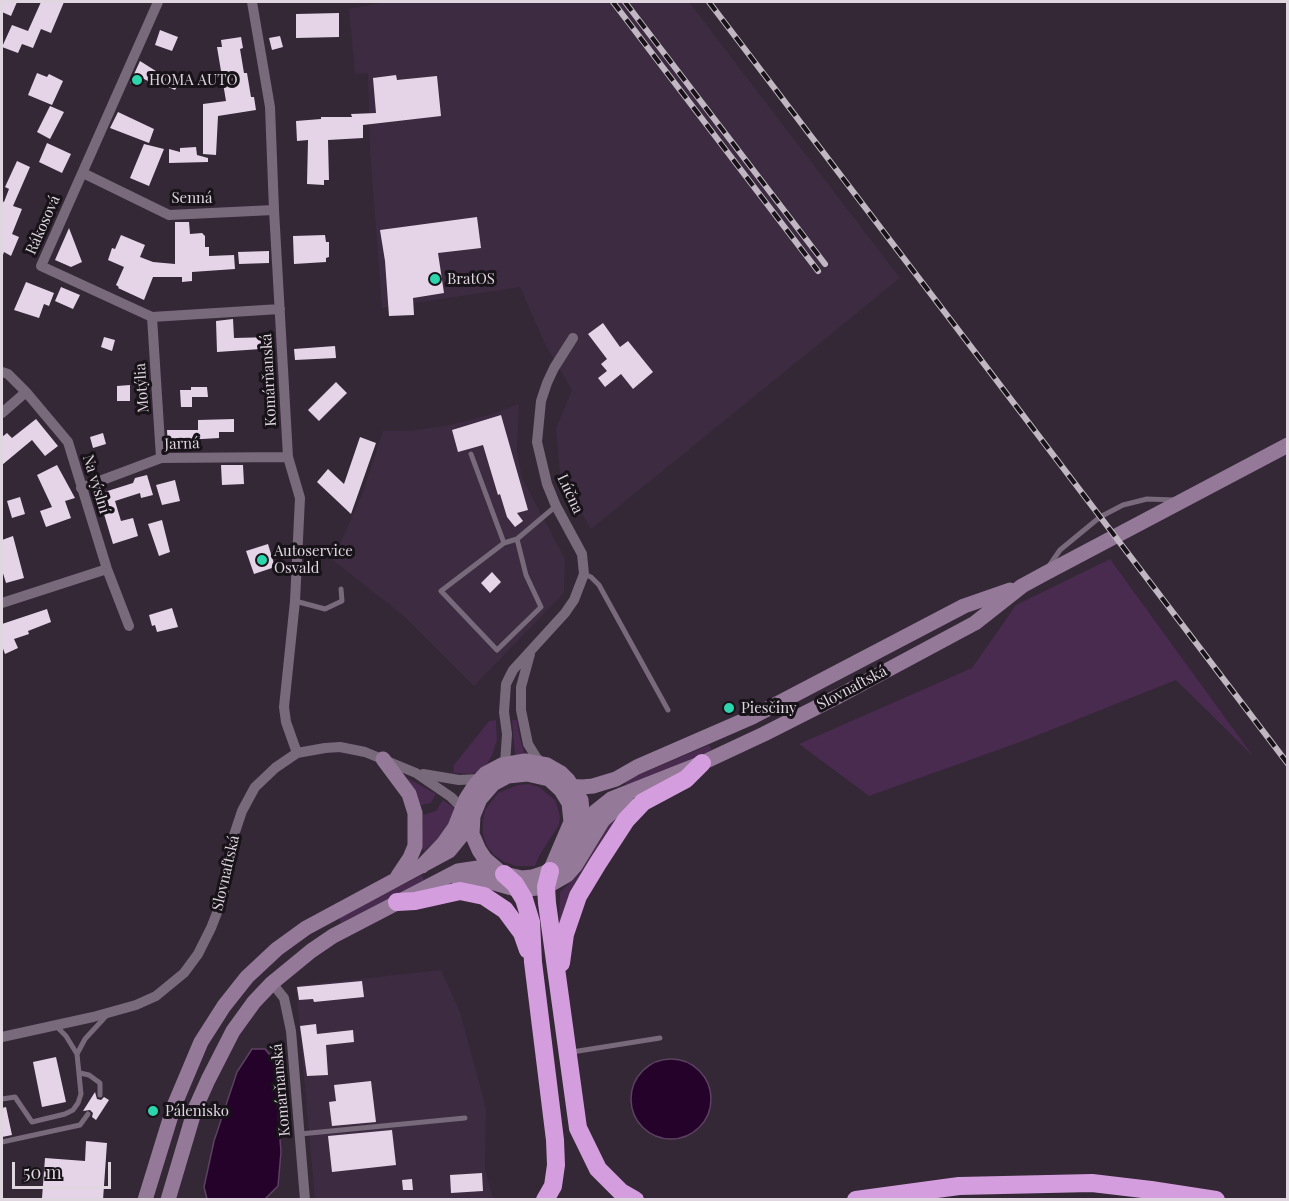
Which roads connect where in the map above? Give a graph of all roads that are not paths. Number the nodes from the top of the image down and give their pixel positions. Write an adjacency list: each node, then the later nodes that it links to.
1 (158, 2): 3 (street, Rákosová)
2 (252, 2): 4 (street, Komárňanská)
3 (83, 173): 4 (street, Senná); 6 (street, Rákosová)
4 (274, 210): 5 (street, Komárňanská)
5 (279, 309): 6 (street, Rákosová); 13 (street, Komárňanská)
6 (152, 317): 14 (street, Motýlia)
7 (573, 338): 17 (street, Lúčna)
8 (2, 372): 9 (street, Na výslní)
9 (26, 392): 10 (street); 15 (street, Na výslní)
10 (2, 413)
11 (1287, 445): 16 (main road, Slovnaftská)
12 (471, 454): 19 (lane)
13 (288, 457): 14 (street, Jarná); 25 (street, Komárňanská)
14 (161, 458): 15 (street, Jarná)
15 (81, 488): 20 (street, Na výslní)
16 (1185, 500): 22 (main road, Slovnaftská); 22 (lane)
17 (556, 506): 18 (lane); 21 (street, Lúčna)
18 (517, 539): 19 (lane); 19 (lane)
19 (504, 543)
20 (107, 569): 26 (street); 27 (street, Na výslní)
21 (584, 574): 28 (street); 29 (lane)
22 (1044, 574): 23 (main road, Slovnaftská)
23 (1022, 586): 32 (main road, Slovnaftská); 35 (main road, Slovnaftská)
24 (341, 589): 25 (lane)
25 (295, 601): 30 (street, Komárňanská)
26 (2, 603)
27 (129, 626)
28 (531, 651): 33 (street); 34 (street)
29 (668, 710)
30 (297, 753): 31 (street, Slovnaftská); 55 (street, Slovnaftská)
31 (383, 759): 36 (street, Slovnaftská); 47 (main road)
32 (702, 763): 40 (main road, Slovnaftská); 53 (highway)
33 (505, 764): 34 (main road); 38 (main road); 39 (lane)
34 (542, 764): 37 (main road)
35 (637, 767): 37 (main road, Slovnaftská); 41 (main road, Slovnaftská)
36 (416, 773): 38 (street, Slovnaftská); 42 (street, Slovnaftská)
37 (557, 778): 39 (main road); 41 (main road, Slovnaftská); 48 (main road)
38 (480, 779): 42 (main road)
39 (500, 779): 43 (main road)
40 (653, 782): 44 (main road, Slovnaftská); 48 (main road)
41 (574, 787): 44 (main road)
42 (462, 808): 43 (street, Slovnaftská); 45 (main road)
43 (471, 824): 45 (main road); 46 (main road)
44 (583, 828): 48 (main road, Slovnaftská)
45 (422, 866): 47 (main road)
46 (504, 874): 48 (main road); 49 (main road); 50 (highway)
47 (397, 878): 68 (main road)
48 (548, 879): 50 (main road); 53 (highway)
49 (433, 884): 50 (main road); 51 (main road)
50 (519, 890): 52 (highway)
51 (397, 902): 52 (highway); 54 (main road)
52 (533, 962): 71 (highway)
53 (558, 982): 59 (highway)
54 (272, 983): 66 (street, Komárňanská); 69 (main road)
55 (110, 1012): 56 (street, Slovnaftská); 60 (lane)
56 (55, 1025): 57 (street, Slovnaftská); 60 (lane)
57 (2, 1036)
58 (660, 1038): 59 (lane)
59 (567, 1053): 72 (highway)
60 (77, 1054): 61 (lane)
61 (80, 1072): 62 (lane); 63 (lane)
62 (100, 1095)
63 (2, 1099)
64 (88, 1114): 67 (lane)
65 (465, 1118): 66 (lane)
66 (300, 1134): 70 (street, Komárňanská)
67 (2, 1142)
68 (145, 1200)
69 (168, 1200)
70 (305, 1200)
71 (545, 1200)
72 (635, 1200)
73 (856, 1200): 74 (highway)
74 (1216, 1200)

